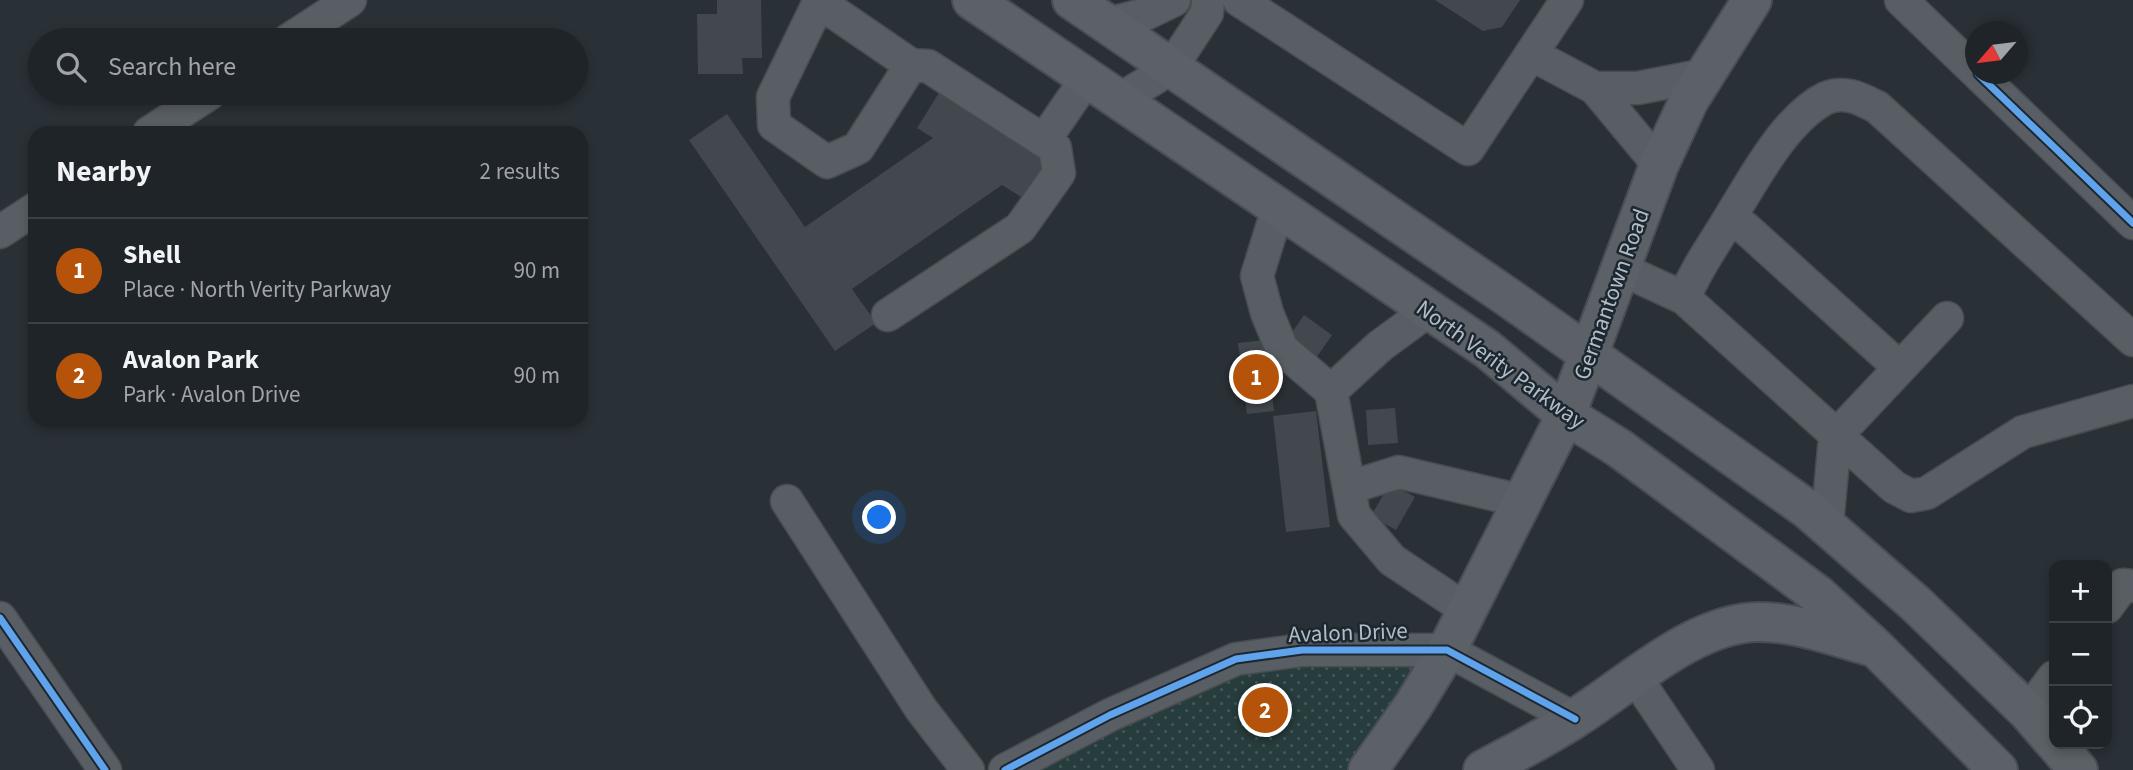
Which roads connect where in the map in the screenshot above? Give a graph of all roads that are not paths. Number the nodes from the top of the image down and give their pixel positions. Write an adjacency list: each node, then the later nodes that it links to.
1 (350, 0): 12 (street)
2 (972, 0): 18 (main road, North Verity Parkway)
3 (1072, 0): 11 (main road)
4 (1174, 0): 11 (street)
5 (1208, 0): 16 (street)
6 (1239, 0): 13 (street)
7 (1567, 0): 13 (street)
8 (1752, 0): 17 (main road, Germantown Road)
9 (1901, 0): 14 (street)
10 (819, 1): 15 (street); 15 (street)
11 (1107, 24): 16 (main road)
12 (307, 28)
13 (1531, 54): 20 (street)
14 (1965, 61)
15 (911, 65): 24 (street)
16 (1171, 68): 21 (street); 37 (main road)
17 (1705, 75): 20 (street); 25 (main road, Germantown Road)
18 (1087, 78): 21 (main road, North Verity Parkway); 24 (street)
19 (1988, 84): 29 (street)
20 (1595, 89): 25 (street)
21 (1119, 100): 26 (main road, North Verity Parkway)
22 (192, 105): 23 (street)
23 (160, 126)
24 (1045, 139): 34 (street)
25 (1659, 165): 31 (main road, Germantown Road)
26 (1278, 208): 33 (main road, North Verity Parkway); 39 (street)
27 (28, 214): 30 (street)
28 (1732, 216): 32 (street); 36 (street); 38 (street)
29 (2133, 223)
30 (0, 232)
31 (1620, 268): 32 (street); 37 (main road, Germantown Road)
32 (1684, 298): 42 (street)
33 (1429, 310): 39 (street); 41 (main road, North Verity Parkway)
34 (888, 315)
35 (1947, 318): 38 (street)
36 (2133, 340)
37 (1589, 354): 41 (main road, Germantown Road); 46 (main road)
38 (1900, 368): 42 (street)
39 (1331, 391): 43 (street)
40 (2133, 401): 42 (street)
41 (1566, 415): 45 (main road, Germantown Road); 51 (main road, North Verity Parkway)
42 (1835, 437): 46 (street)
43 (1351, 487): 45 (street); 49 (street)
44 (787, 500): 60 (street)
45 (1522, 501): 49 (main road, Germantown Road)
46 (1828, 525): 55 (main road)
47 (2133, 586): 48 (street)
48 (2112, 600)
49 (1466, 610): 52 (main road, Germantown Road)
50 (0, 618): 59 (street)
51 (1876, 648): 53 (main road); 65 (main road, North Verity Parkway)
52 (1447, 650): 56 (street, Avalon Drive); 61 (street, Avalon Drive); 62 (main road, Germantown Road)
53 (1636, 678): 56 (main road); 64 (street)
54 (2049, 684): 55 (street)
55 (2028, 712): 57 (main road)
56 (1575, 719): 63 (main road)
57 (2049, 736)
58 (2060, 749): 66 (main road)
59 (106, 770)
60 (968, 770)
61 (1005, 770)
62 (1368, 770)
63 (1483, 770)
64 (1698, 770)
65 (1998, 770)
66 (2078, 770)

